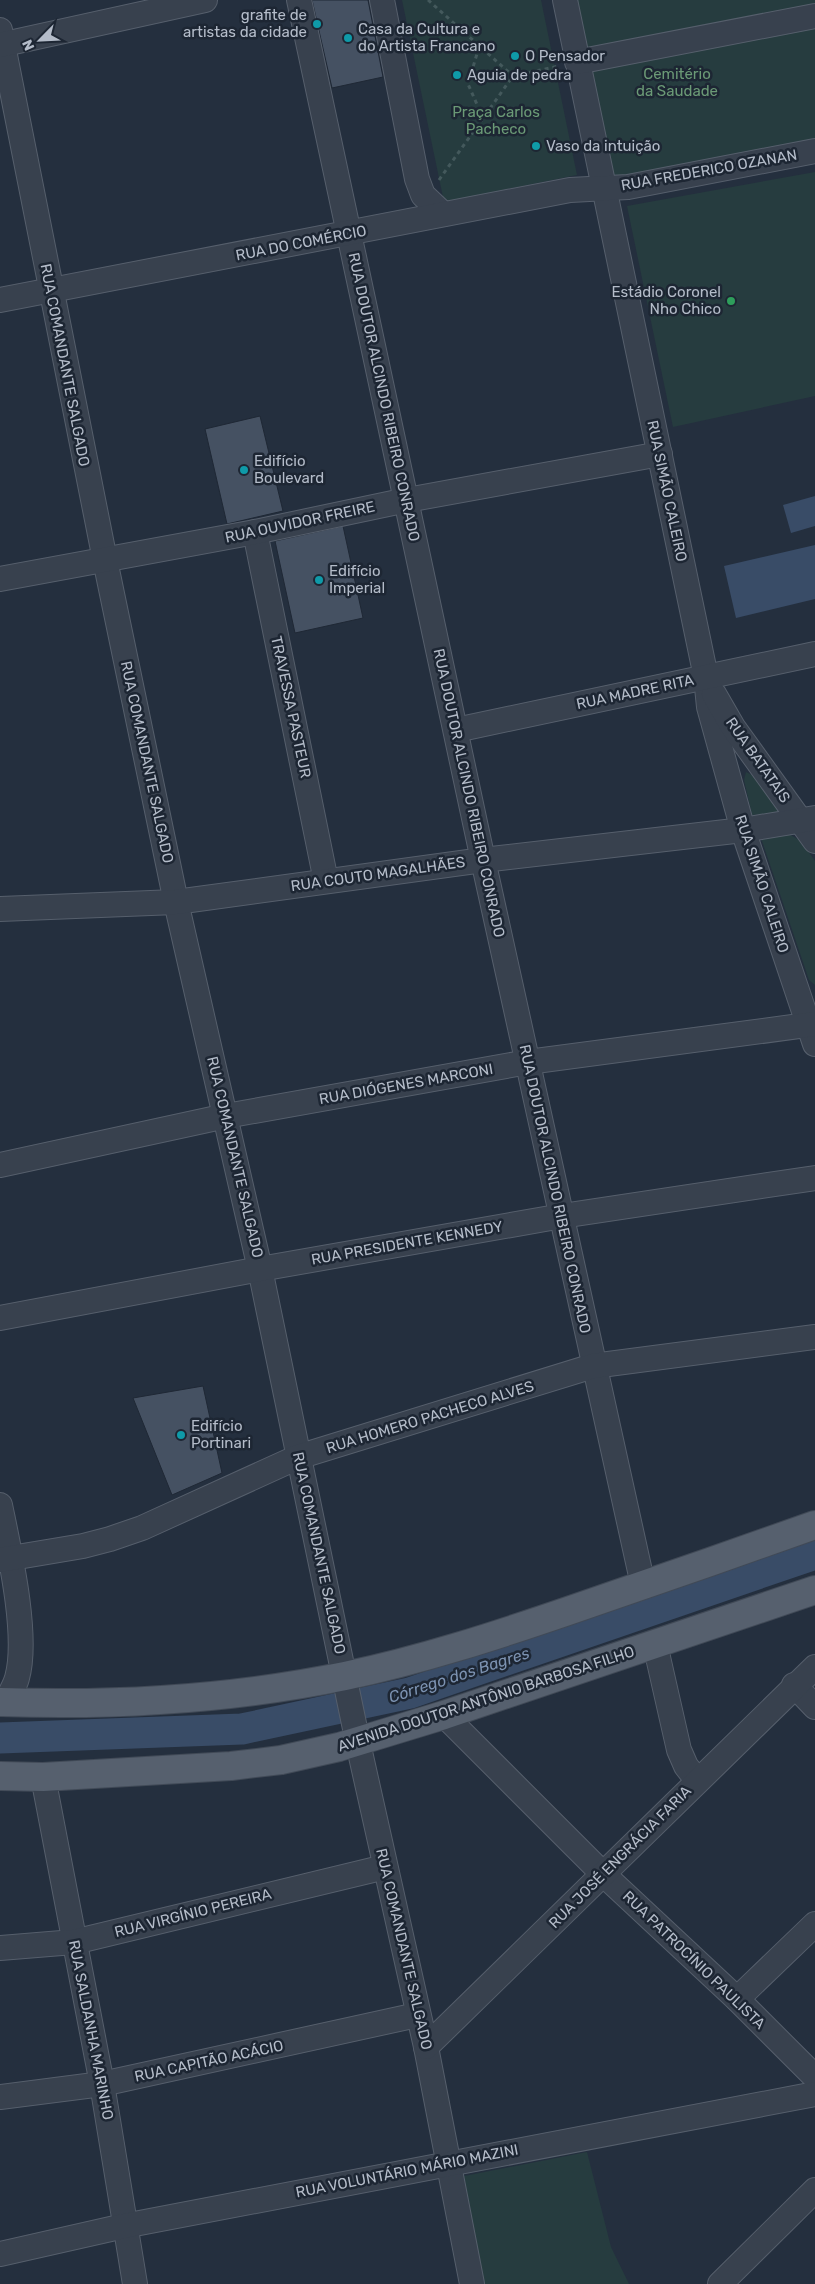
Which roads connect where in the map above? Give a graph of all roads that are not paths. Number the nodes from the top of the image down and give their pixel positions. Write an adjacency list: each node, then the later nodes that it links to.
1 (205, 0): 6 (street)
2 (299, 0): 11 (street, RUA DOUTOR ALCINDO RIBEIRO CONRADO)
3 (382, 0): 10 (street)
4 (565, 0): 7 (street, RUA SIMÃO CALEIRO)
5 (815, 16): 7 (street)
6 (1, 39): 12 (street, RUA COMANDANTE SALGADO)
7 (577, 62): 9 (street, RUA SIMÃO CALEIRO)
8 (815, 151): 9 (street, RUA FREDERICO OZANAN)
9 (602, 188): 10 (street, RUA DO COMÉRCIO); 14 (street, RUA SIMÃO CALEIRO)
10 (443, 214): 11 (street, RUA DO COMÉRCIO)
11 (349, 234): 12 (street, RUA DO COMÉRCIO); 15 (street, RUA DOUTOR ALCINDO RIBEIRO CONRADO)
12 (50, 291): 13 (street, RUA DO COMÉRCIO); 17 (street, RUA COMANDANTE SALGADO)
13 (0, 300)
14 (660, 454): 15 (street, RUA OUVIDOR FREIRE); 20 (street, RUA SIMÃO CALEIRO)
15 (407, 500): 16 (street, RUA OUVIDOR FREIRE); 21 (street, RUA DOUTOR ALCINDO RIBEIRO CONRADO)
16 (255, 532): 17 (street, RUA OUVIDOR FREIRE); 26 (street, TRAVESSA PASTEUR)
17 (104, 560): 18 (street, RUA OUVIDOR FREIRE); 27 (street, RUA COMANDANTE SALGADO)
18 (0, 580)
19 (815, 654): 20 (street, RUA MADRE RITA)
20 (706, 677): 21 (street, RUA MADRE RITA); 22 (street, RUA BATATAIS); 23 (street, RUA SIMÃO CALEIRO)
21 (456, 730): 25 (street, RUA DOUTOR ALCINDO RIBEIRO CONRADO)
22 (808, 819): 23 (street, RUA COUTO MAGALHÃES); 24 (street, RUA BATATAIS)
23 (743, 830): 25 (street, RUA COUTO MAGALHÃES); 29 (street, RUA SIMÃO CALEIRO)
24 (815, 841)
25 (483, 860): 26 (street, RUA COUTO MAGALHÃES); 32 (street, RUA DOUTOR ALCINDO RIBEIRO CONRADO)
26 (326, 881): 27 (street, RUA COUTO MAGALHÃES)
27 (176, 902): 28 (street, RUA COUTO MAGALHÃES); 33 (street, RUA COMANDANTE SALGADO)
28 (0, 909)
29 (792, 976): 30 (street, RUA SIMÃO CALEIRO); 31 (street, RUA SIMÃO CALEIRO)
30 (815, 1001)
31 (813, 1031): 32 (street, RUA DIÓGENES MARCONI)
32 (528, 1062): 33 (street, RUA DIÓGENES MARCONI); 36 (street, RUA DOUTOR ALCINDO RIBEIRO CONRADO)
33 (226, 1116): 34 (street, RUA DIÓGENES MARCONI); 37 (street, RUA COMANDANTE SALGADO)
34 (0, 1165)
35 (815, 1178): 36 (street, RUA PRESIDENTE KENNEDY)
36 (562, 1216): 37 (street, RUA PRESIDENTE KENNEDY); 40 (street, RUA DOUTOR ALCINDO RIBEIRO CONRADO)
37 (260, 1269): 38 (street, RUA PRESIDENTE KENNEDY); 41 (street, RUA COMANDANTE SALGADO)
38 (0, 1318)
39 (815, 1337): 40 (street, RUA HOMERO PACHECO ALVES)
40 (593, 1366): 41 (street, RUA HOMERO PACHECO ALVES); 45 (street, RUA DOUTOR ALCINDO RIBEIRO CONRADO)
41 (298, 1457): 44 (street, RUA HOMERO PACHECO ALVES); 49 (street, RUA COMANDANTE SALGADO)
42 (0, 1505): 44 (street)
43 (815, 1525): 45 (main road)
44 (5, 1559): 51 (street)
45 (644, 1585): 49 (main road)
46 (815, 1590): 47 (main road, AVENIDA DOUTOR ANTÔNIO BARBOSA FILHO)
47 (655, 1644): 53 (main road, AVENIDA DOUTOR ANTÔNIO BARBOSA FILHO); 57 (street)
48 (815, 1667): 50 (street, RUA JOSÉ ENGRÁCIA FARIA)
49 (346, 1682): 51 (main road); 54 (street, RUA COMANDANTE SALGADO)
50 (794, 1685): 52 (street); 57 (street, RUA JOSÉ ENGRÁCIA FARIA)
51 (3, 1702)
52 (815, 1707)
53 (444, 1715): 54 (main road, AVENIDA DOUTOR ANTÔNIO BARBOSA FILHO); 59 (street, RUA PATROCÍNIO PAULISTA)
54 (356, 1733): 56 (main road, AVENIDA DOUTOR ANTÔNIO BARBOSA FILHO); 58 (street, RUA COMANDANTE SALGADO)
55 (0, 1776): 56 (main road, AVENIDA DOUTOR ANTÔNIO BARBOSA FILHO)
56 (43, 1777): 61 (street, RUA SALDANHA MARINHO)
57 (697, 1780): 59 (street, RUA JOSÉ ENGRÁCIA FARIA)
58 (385, 1867): 61 (street, RUA VIRGÍNIO PEREIRA); 64 (street, RUA COMANDANTE SALGADO)
59 (603, 1874): 63 (street, RUA PATROCÍNIO PAULISTA); 65 (street, RUA JOSÉ ENGRÁCIA FARIA)
60 (815, 1924): 63 (street)
61 (74, 1942): 62 (street, RUA VIRGÍNIO PEREIRA); 67 (street, RUA SALDANHA MARINHO)
62 (0, 1948)
63 (737, 1999): 66 (street, RUA PATROCÍNIO PAULISTA)
64 (417, 2015): 65 (street, RUA COMANDANTE SALGADO); 67 (street, RUA CAPITÃO ACÁCIO)
65 (426, 2047): 70 (street, RUA COMANDANTE SALGADO)
66 (815, 2077)
67 (102, 2084): 69 (street, RUA CAPITÃO ACÁCIO); 72 (street, RUA SALDANHA MARINHO)
68 (815, 2094): 70 (street, RUA VOLUNTÁRIO MÁRIO MAZINI)
69 (0, 2097)
70 (449, 2162): 72 (street, RUA VOLUNTÁRIO MÁRIO MAZINI); 75 (street, RUA COMANDANTE SALGADO)
71 (815, 2190): 76 (street)
72 (124, 2226): 73 (street, RUA VOLUNTÁRIO MÁRIO MAZINI); 74 (street, RUA SALDANHA MARINHO)
73 (0, 2254)
74 (135, 2284)
75 (472, 2284)
76 (720, 2284)

